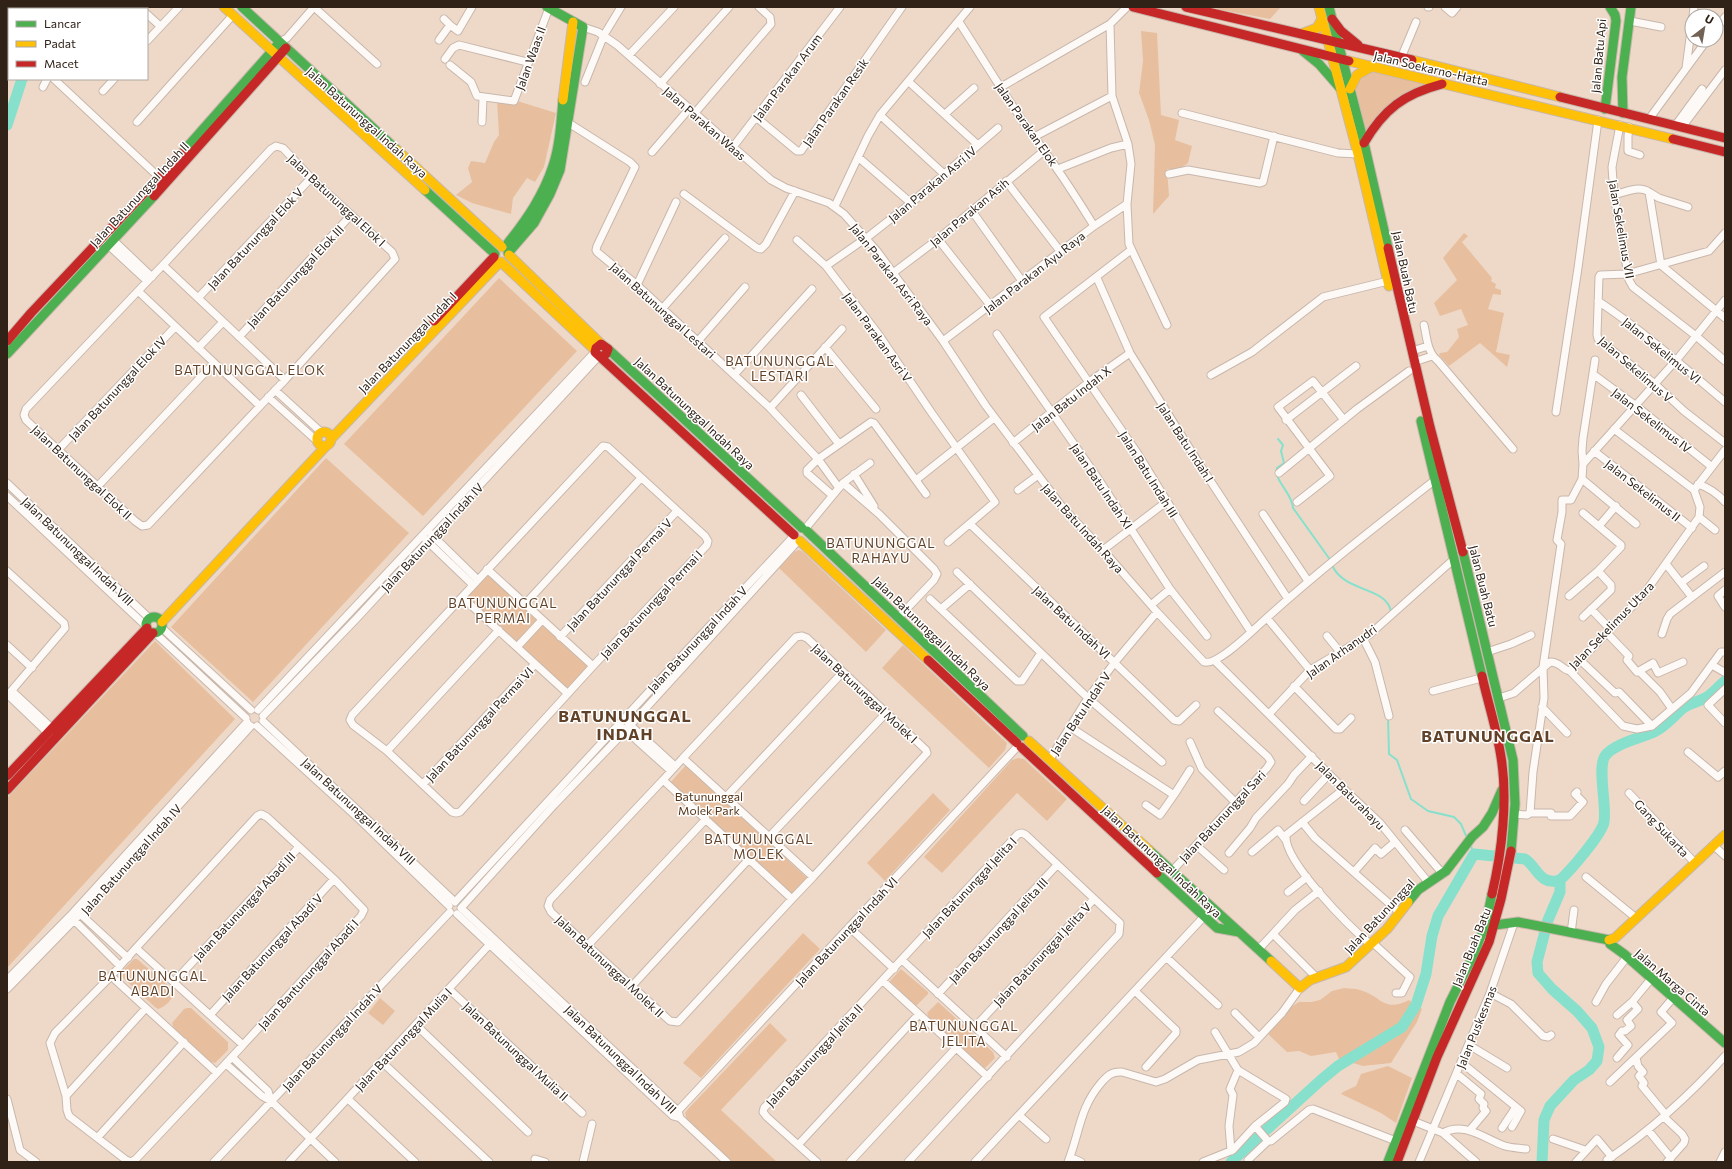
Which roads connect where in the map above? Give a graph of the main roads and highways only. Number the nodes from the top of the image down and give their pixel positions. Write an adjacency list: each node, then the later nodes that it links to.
1 (224, 7): 19 (main road, Jalan Batununggal Indah Raya)
2 (242, 7): 16 (main road, Jalan Batununggal Indah Raya)
3 (1133, 7): 17 (main road, Jalan Soekarno-Hatta)
4 (1186, 7): 13 (main road, Jalan Soekarno-Hatta)
5 (1319, 7): 10 (main road, Jalan Buah Batu)
6 (1329, 7): 11 (main road, Jalan Buah Batu)
7 (1610, 7): 26 (main road, Jalan Batu Api)
8 (1631, 7): 27 (main road)
9 (548, 8): 12 (main road)
10 (1322, 19): 13 (main road); 14 (main road, Jalan Buah Batu)
11 (1332, 19): 15 (main road, Jalan Buah Batu); 18 (main road)
12 (573, 22): 28 (main road); 28 (main road)
13 (1301, 34): 14 (main road, Jalan Soekarno-Hatta)
14 (1327, 40): 15 (main road, Jalan Soekarno-Hatta); 20 (main road, Jalan Buah Batu)
15 (1338, 42): 18 (main road, Jalan Soekarno-Hatta); 21 (main road, Jalan Buah Batu)
16 (284, 43): 19 (main road, Jalan Batununggal Indah II); 33 (main road, Jalan Batununggal Indah Raya)
17 (1298, 48): 20 (main road, Jalan Soekarno-Hatta); 24 (main road)
18 (1363, 49): 26 (main road, Jalan Soekarno-Hatta)
19 (275, 54): 32 (main road, Jalan Batununggal Indah II); 34 (main road, Jalan Batununggal Indah Raya)
20 (1331, 56): 21 (main road, Jalan Soekarno-Hatta); 24 (main road, Jalan Buah Batu)
21 (1343, 60): 22 (main road, Jalan Soekarno-Hatta); 25 (main road, Jalan Buah Batu)
22 (1371, 66): 23 (main road, Jalan Soekarno-Hatta); 25 (main road)
23 (1446, 84): 30 (main road); 31 (main road, Jalan Soekarno-Hatta)
24 (1340, 88): 35 (main road, Jalan Buah Batu)
25 (1350, 89): 30 (main road, Jalan Buah Batu)
26 (1605, 109): 27 (main road, Jalan Soekarno-Hatta)
27 (1623, 113): 29 (main road, Jalan Soekarno-Hatta)
28 (564, 119): 33 (main road)
29 (1725, 138)
30 (1364, 143): 35 (main road, Jalan Buah Batu)
31 (1725, 152)
32 (108, 239): 36 (main road, Jalan Batununggal Indah II); 38 (main road, Jalan Batununggal Indah II)
33 (506, 251): 34 (main road); 34 (main road); 37 (main road, Jalan Batununggal Indah Raya)
34 (498, 259): 37 (main road, Jalan Batununggal Indah Raya); 43 (main road, Jalan Batununggal Indah I)
35 (1391, 286): 41 (main road, Jalan Buah Batu); 42 (main road, Jalan Buah Batu)
36 (7, 341)
37 (600, 351): 39 (main road, Jalan Batununggal Indah Raya); 40 (main road, Jalan Batununggal Indah Raya)
38 (7, 354)
39 (804, 529): 40 (main road); 44 (main road, Jalan Batununggal Indah Raya)
40 (797, 538): 44 (main road, Jalan Batununggal Indah Raya)
41 (1479, 615): 42 (main road); 51 (main road, Jalan Buah Batu)
42 (1468, 618): 46 (main road, Jalan Buah Batu)
43 (53, 734): 45 (main road); 47 (main road)
44 (1022, 742): 53 (main road, Jalan Batununggal Indah Raya); 53 (main road, Jalan Batununggal Indah Raya)
45 (7, 776)
46 (1504, 787): 48 (main road, Jalan Batununggal); 49 (main road, Jalan Buah Batu)
47 (7, 790)
48 (1483, 827): 49 (main road); 55 (main road, Jalan Batununggal)
49 (1501, 829): 57 (main road, Jalan Buah Batu)
50 (1725, 835): 54 (main road)
51 (1509, 916): 52 (main road, Jalan Buah Batu); 52 (main road); 54 (main road)
52 (1494, 925): 57 (main road, Jalan Buah Batu)
53 (1239, 932): 55 (main road, Jalan Batununggal Indah Raya)
54 (1613, 942): 56 (main road, Jalan Marga Cinta)
55 (1300, 988)
56 (1723, 1038)
57 (1393, 1161)

